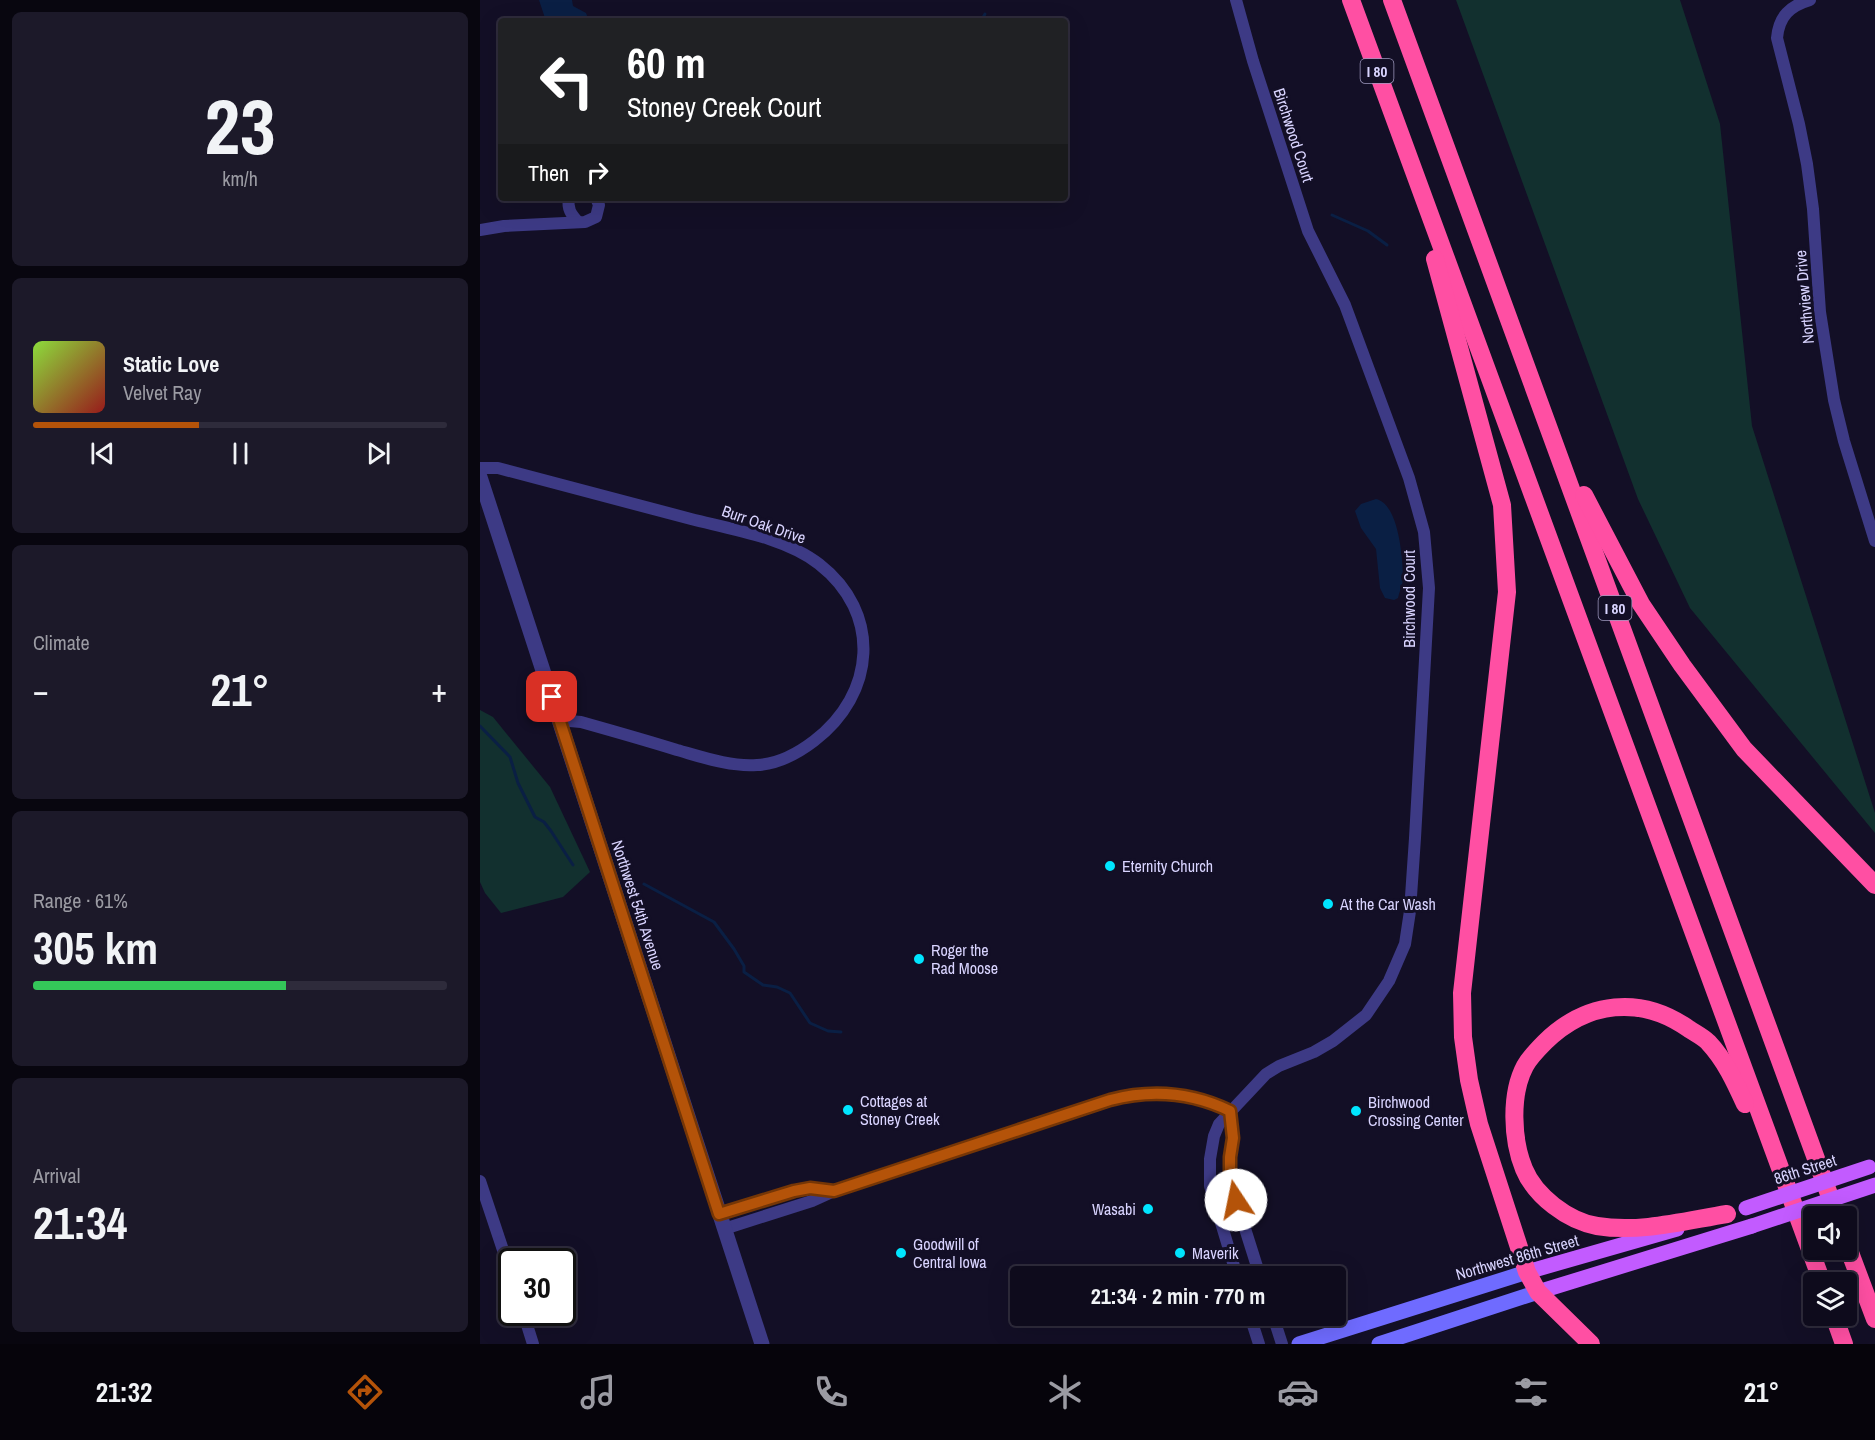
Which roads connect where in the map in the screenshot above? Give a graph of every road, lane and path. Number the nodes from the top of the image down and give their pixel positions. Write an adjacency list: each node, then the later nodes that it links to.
1 (1236, 0): 16 (street, Birchwood Court)
2 (1351, 0): 5 (highway, I 80)
3 (1392, 0): 10 (highway, I 80)
4 (1810, 0): 13 (street, Northview Drive)
5 (1403, 142): 27 (highway, I 80); 34 (highway)
6 (569, 201): 8 (street)
7 (597, 201): 8 (street)
8 (578, 222): 9 (street)
9 (480, 230)
10 (1550, 432): 15 (highway); 17 (highway, I 80)
11 (480, 468): 14 (street, Burr Oak Drive)
12 (480, 477): 14 (street, Northwest 54th Avenue)
13 (1875, 541)
14 (559, 720): 25 (street, Northwest 54th Avenue)
15 (1875, 885)
16 (1230, 1111): 21 (street); 32 (street, Birchwood Court); 33 (street)
17 (1810, 1142): 22 (highway, I 80); 23 (highway)
18 (1872, 1166): 24 (main road, 86th Street, bridge)
19 (480, 1181): 29 (street)
20 (1875, 1185): 37 (main road, bridge)
21 (834, 1191): 25 (street); 28 (street)
22 (1833, 1206)
23 (1840, 1206)
24 (1746, 1208): 26 (main road, Northwest 86th Street)
25 (719, 1214): 28 (street, Northwest 54th Avenue)
26 (1727, 1214): 27 (highway); 34 (main road, Northwest 86th Street)
27 (1797, 1215): 35 (highway)
28 (724, 1229): 44 (street, Northwest 54th Avenue)
29 (502, 1248)
30 (1857, 1248): 36 (highway)
31 (1853, 1260): 38 (highway)
32 (1234, 1266)
33 (1257, 1266)
34 (1527, 1272): 37 (highway); 47 (main road, Northwest 86th Street)
35 (1818, 1272)
36 (1875, 1290)
37 (1538, 1293): 48 (main road); 49 (highway)
38 (1875, 1319)
39 (528, 1326): 43 (street)
40 (1253, 1326): 45 (street)
41 (1276, 1326): 46 (street)
42 (1838, 1326): 50 (highway)
43 (533, 1343)
44 (762, 1344)
45 (1259, 1344)
46 (1282, 1344)
47 (1299, 1344)
48 (1379, 1344)
49 (1591, 1344)
50 (1844, 1344)

